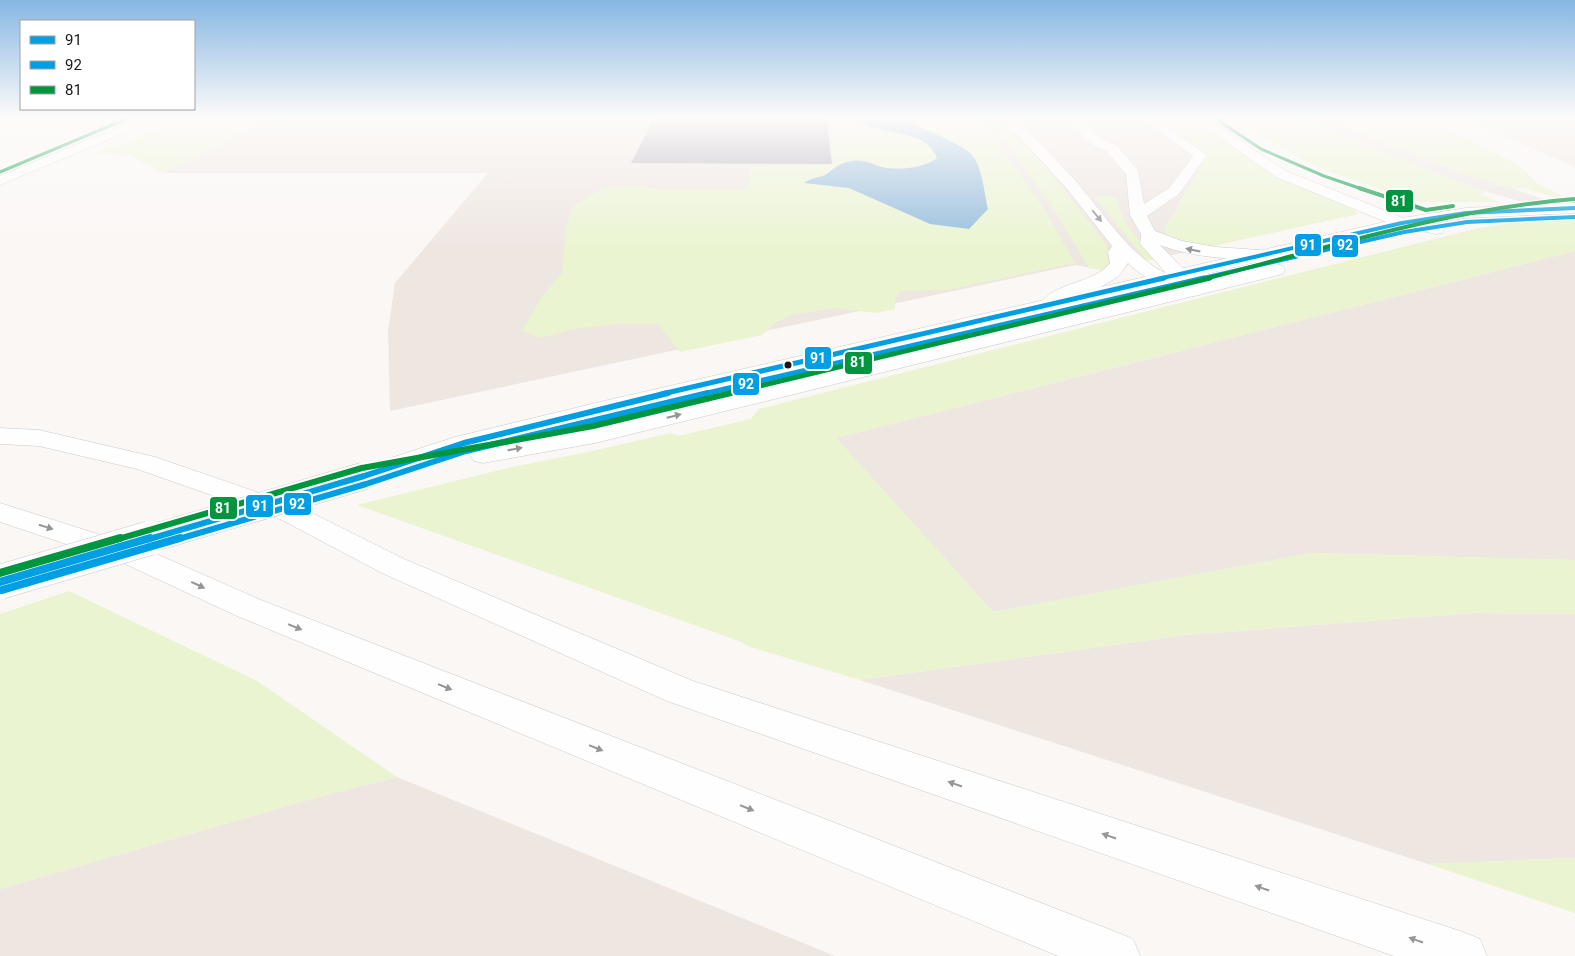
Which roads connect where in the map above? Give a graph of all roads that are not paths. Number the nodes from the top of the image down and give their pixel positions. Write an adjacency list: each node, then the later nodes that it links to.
1 (46, 162): 7 (main road)
2 (1051, 162): 13 (main road, one-way to 13)
3 (1123, 162): 9 (main road)
4 (1195, 162): 9 (main road)
5 (1263, 162): 10 (main road)
6 (1268, 162): 11 (main road)
7 (0, 181)
8 (1575, 208): 11 (main road)
9 (1138, 214): 12 (main road)
10 (1402, 223): 11 (main road); 14 (main road)
11 (1431, 224): 16 (main road)
12 (1149, 234): 14 (main road, one-way to 12); 15 (main road)
13 (1121, 246): 15 (main road); 17 (main road)
14 (1259, 255): 15 (main road)
15 (1170, 276): 16 (main road); 17 (main road)
16 (1193, 292): 19 (main road, one-way to 16)
17 (1051, 303): 19 (main road)
18 (0, 436): 23 (main road, one-way to 18)
19 (364, 476): 21 (main road, bridge)
20 (0, 512): 22 (main road, one-way to 22)
21 (0, 582)
22 (1116, 956)
23 (1462, 956)

